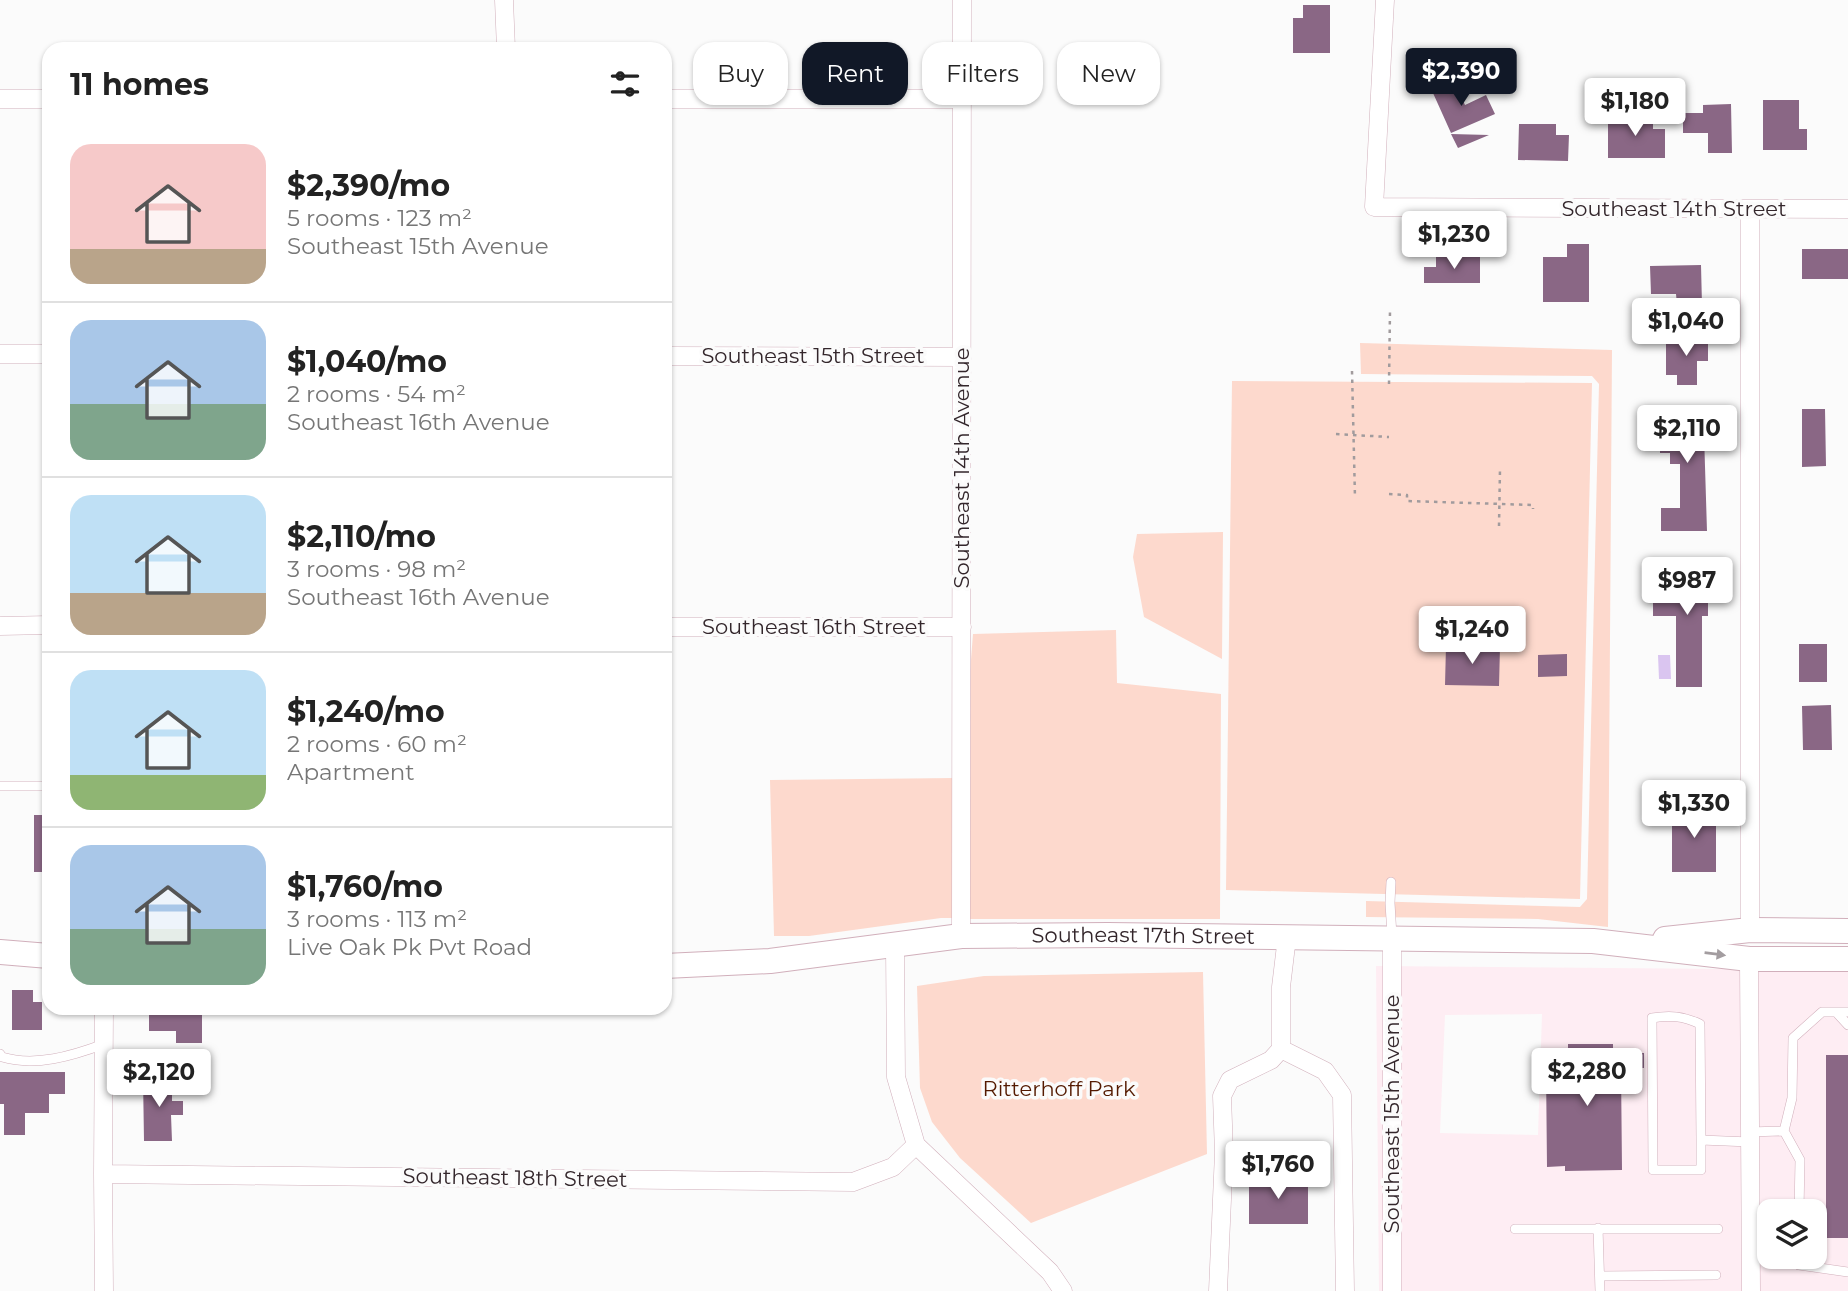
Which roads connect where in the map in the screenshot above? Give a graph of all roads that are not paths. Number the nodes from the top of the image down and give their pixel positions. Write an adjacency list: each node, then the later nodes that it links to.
1 (504, 0): 4 (street)
2 (962, 0): 5 (street, Southeast 14th Avenue)
3 (1385, 0): 12 (street, Southeast 14th Street)
4 (506, 42)
5 (961, 42)
6 (0, 99): 7 (street)
7 (42, 99)
8 (672, 99): 9 (street)
9 (922, 99)
10 (960, 105): 16 (street, Southeast 14th Avenue)
11 (1848, 209): 12 (street, Southeast 14th Street)
12 (1750, 210): 24 (street)
13 (0, 354): 14 (street)
14 (42, 354)
15 (672, 356): 16 (street, Southeast 15th Street)
16 (961, 357): 20 (street, Southeast 14th Avenue)
17 (42, 625): 18 (street)
18 (0, 626)
19 (672, 627): 20 (street, Southeast 16th Street)
20 (962, 627): 26 (street, Southeast 14th Avenue)
21 (0, 786): 22 (lane)
22 (42, 786)
23 (1391, 882): 28 (lane)
24 (1750, 930): 25 (main road, Southeast 17th Street); 29 (main road, Southeast 17th Street)
25 (1848, 931)
26 (961, 936): 27 (main road, Southeast 17th Street); 30 (main road, Southeast 17th Street)
27 (1287, 937): 28 (main road, Southeast 17th Street); 42 (street)
28 (1392, 938): 29 (main road, Southeast 17th Street); 61 (street, Southeast 15th Avenue)
29 (1623, 943): 33 (main road, Southeast 17th Street, one-way to 33)
30 (895, 945): 36 (main road, Southeast 17th Street); 47 (street)
31 (0, 952): 32 (main road); 35 (lane)
32 (42, 955)
33 (1749, 959): 34 (main road, Southeast 17th Street); 45 (street)
34 (1848, 959)
35 (0, 961)
36 (672, 966)
37 (1836, 1012): 38 (lane); 40 (lane); 44 (lane)
38 (1848, 1012)
39 (104, 1015): 41 (street)
40 (1848, 1025)
41 (104, 1044): 43 (lane); 48 (street)
42 (1281, 1049): 59 (street); 60 (street)
43 (0, 1054)
44 (1784, 1131): 45 (lane); 49 (lane)
45 (1750, 1137): 46 (lane); 63 (street)
46 (1701, 1140): 46 (lane)
47 (916, 1145): 48 (street, Southeast 18th Street); 58 (street)
48 (103, 1174): 57 (street)
49 (1799, 1199)
50 (1515, 1228): 51 (lane)
51 (1598, 1228): 52 (lane); 56 (lane)
52 (1718, 1229)
53 (1827, 1269): 54 (lane)
54 (1848, 1272)
55 (1716, 1275): 56 (lane)
56 (1600, 1276): 62 (lane)
57 (104, 1291)
58 (1063, 1291)
59 (1218, 1291)
60 (1345, 1291)
61 (1392, 1291)
62 (1600, 1291)
63 (1751, 1291)

